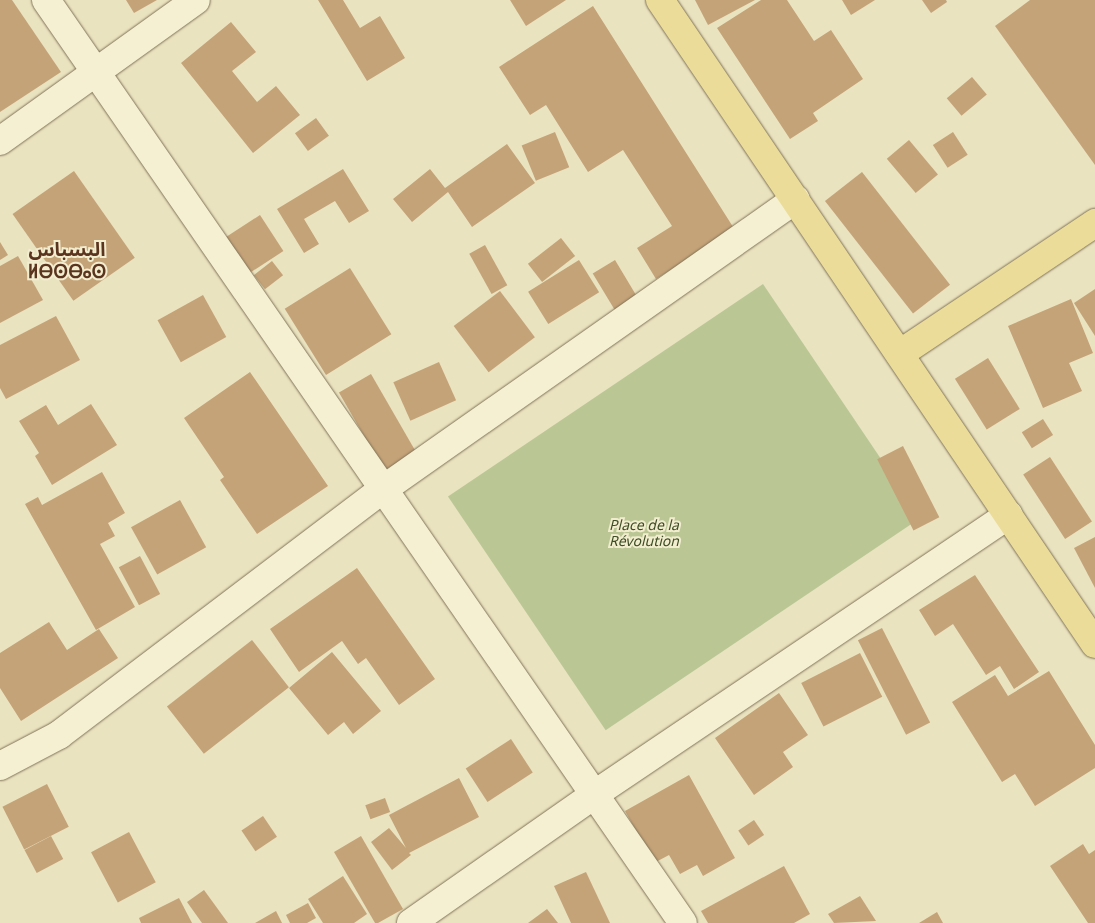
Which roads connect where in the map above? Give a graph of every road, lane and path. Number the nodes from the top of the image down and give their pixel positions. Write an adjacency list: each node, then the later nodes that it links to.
1 (46, 0): 4 (street)
2 (196, 0): 4 (street)
3 (660, 0): 6 (main road)
4 (96, 73): 5 (street); 9 (street)
5 (0, 141)
6 (796, 199): 8 (main road); 9 (street)
7 (1095, 223): 8 (main road)
8 (901, 353): 10 (main road)
9 (385, 488): 12 (street); 13 (street)
10 (1009, 515): 11 (main road); 13 (street)
11 (1095, 644)
12 (0, 766)
13 (595, 794): 14 (street); 15 (street)
14 (411, 923)
15 (683, 923)

